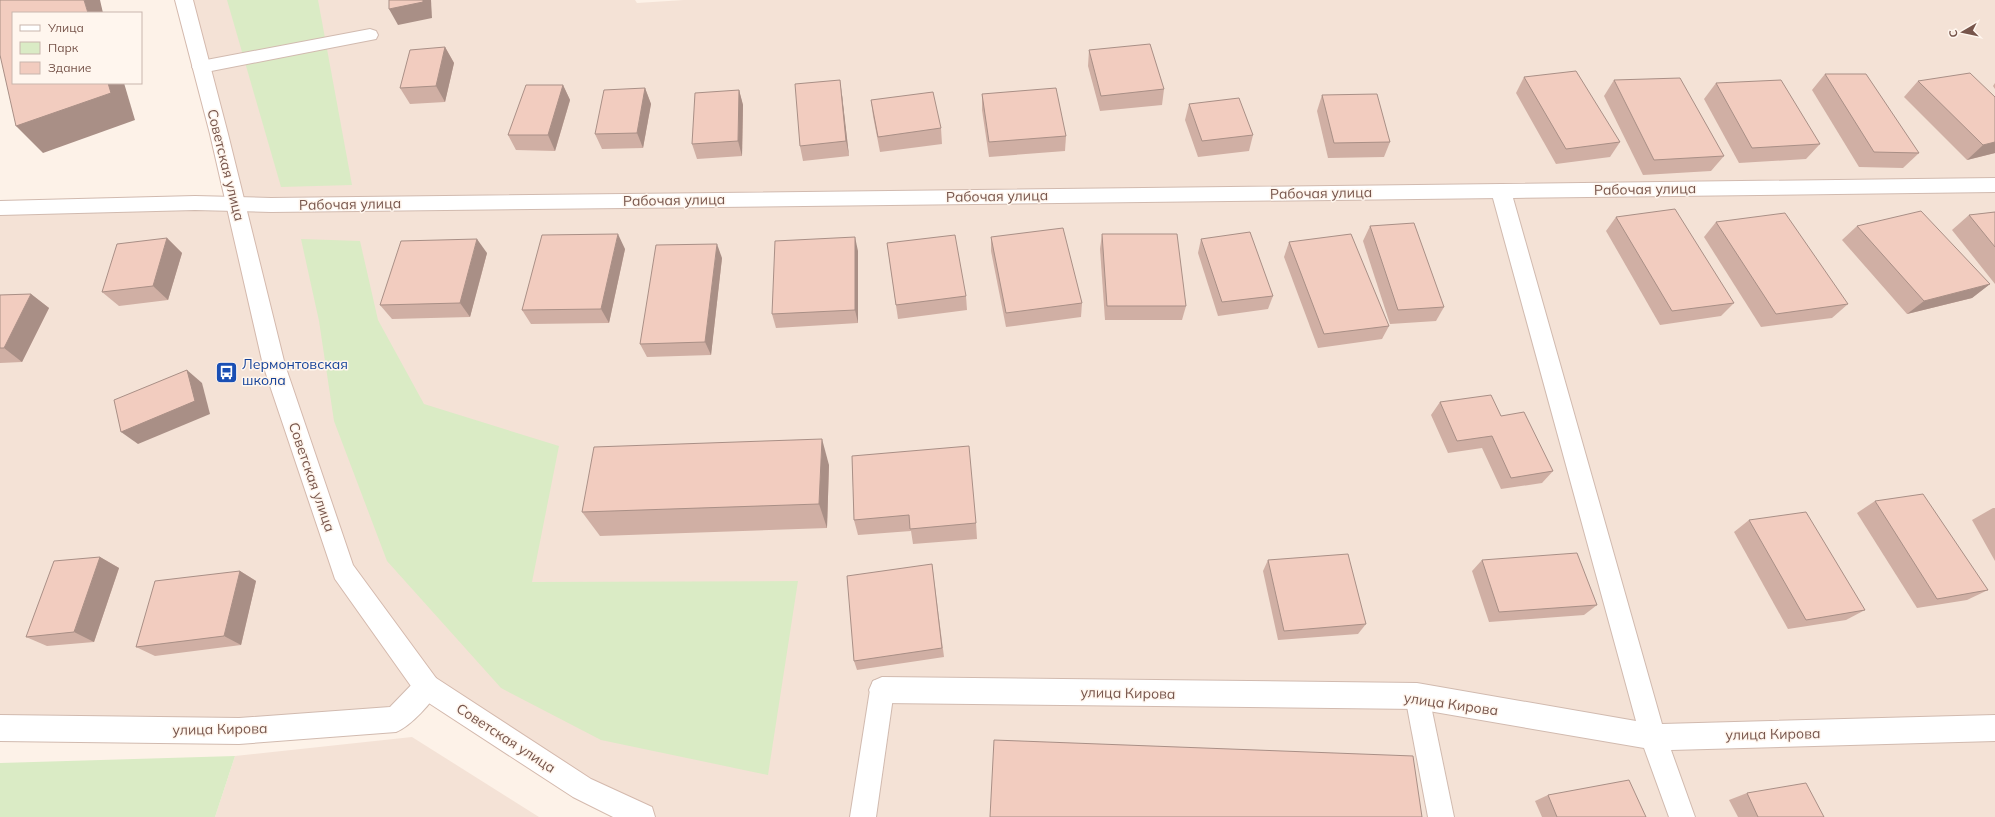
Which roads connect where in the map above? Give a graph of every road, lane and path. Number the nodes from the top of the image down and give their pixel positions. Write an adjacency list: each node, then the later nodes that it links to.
1 (184, 0): 3 (street, Советская улица)
2 (370, 35): 3 (lane)
3 (201, 67): 6 (street, Советская улица)
4 (1995, 185): 5 (street, Рабочая улица)
5 (1501, 190): 6 (lane, Рабочая улица); 13 (street)
6 (236, 204): 7 (lane, Рабочая улица); 8 (street, Советская улица)
7 (0, 208)
8 (427, 687): 11 (street, улица Кирова); 14 (street, Советская улица)
9 (882, 690): 10 (street, улица Кирова); 15 (lane)
10 (1417, 696): 13 (street, улица Кирова); 16 (lane)
11 (0, 728)
12 (1995, 728): 13 (street, улица Кирова)
13 (1653, 737): 17 (street)
14 (642, 817)
15 (863, 817)
16 (1441, 817)
17 (1682, 817)

